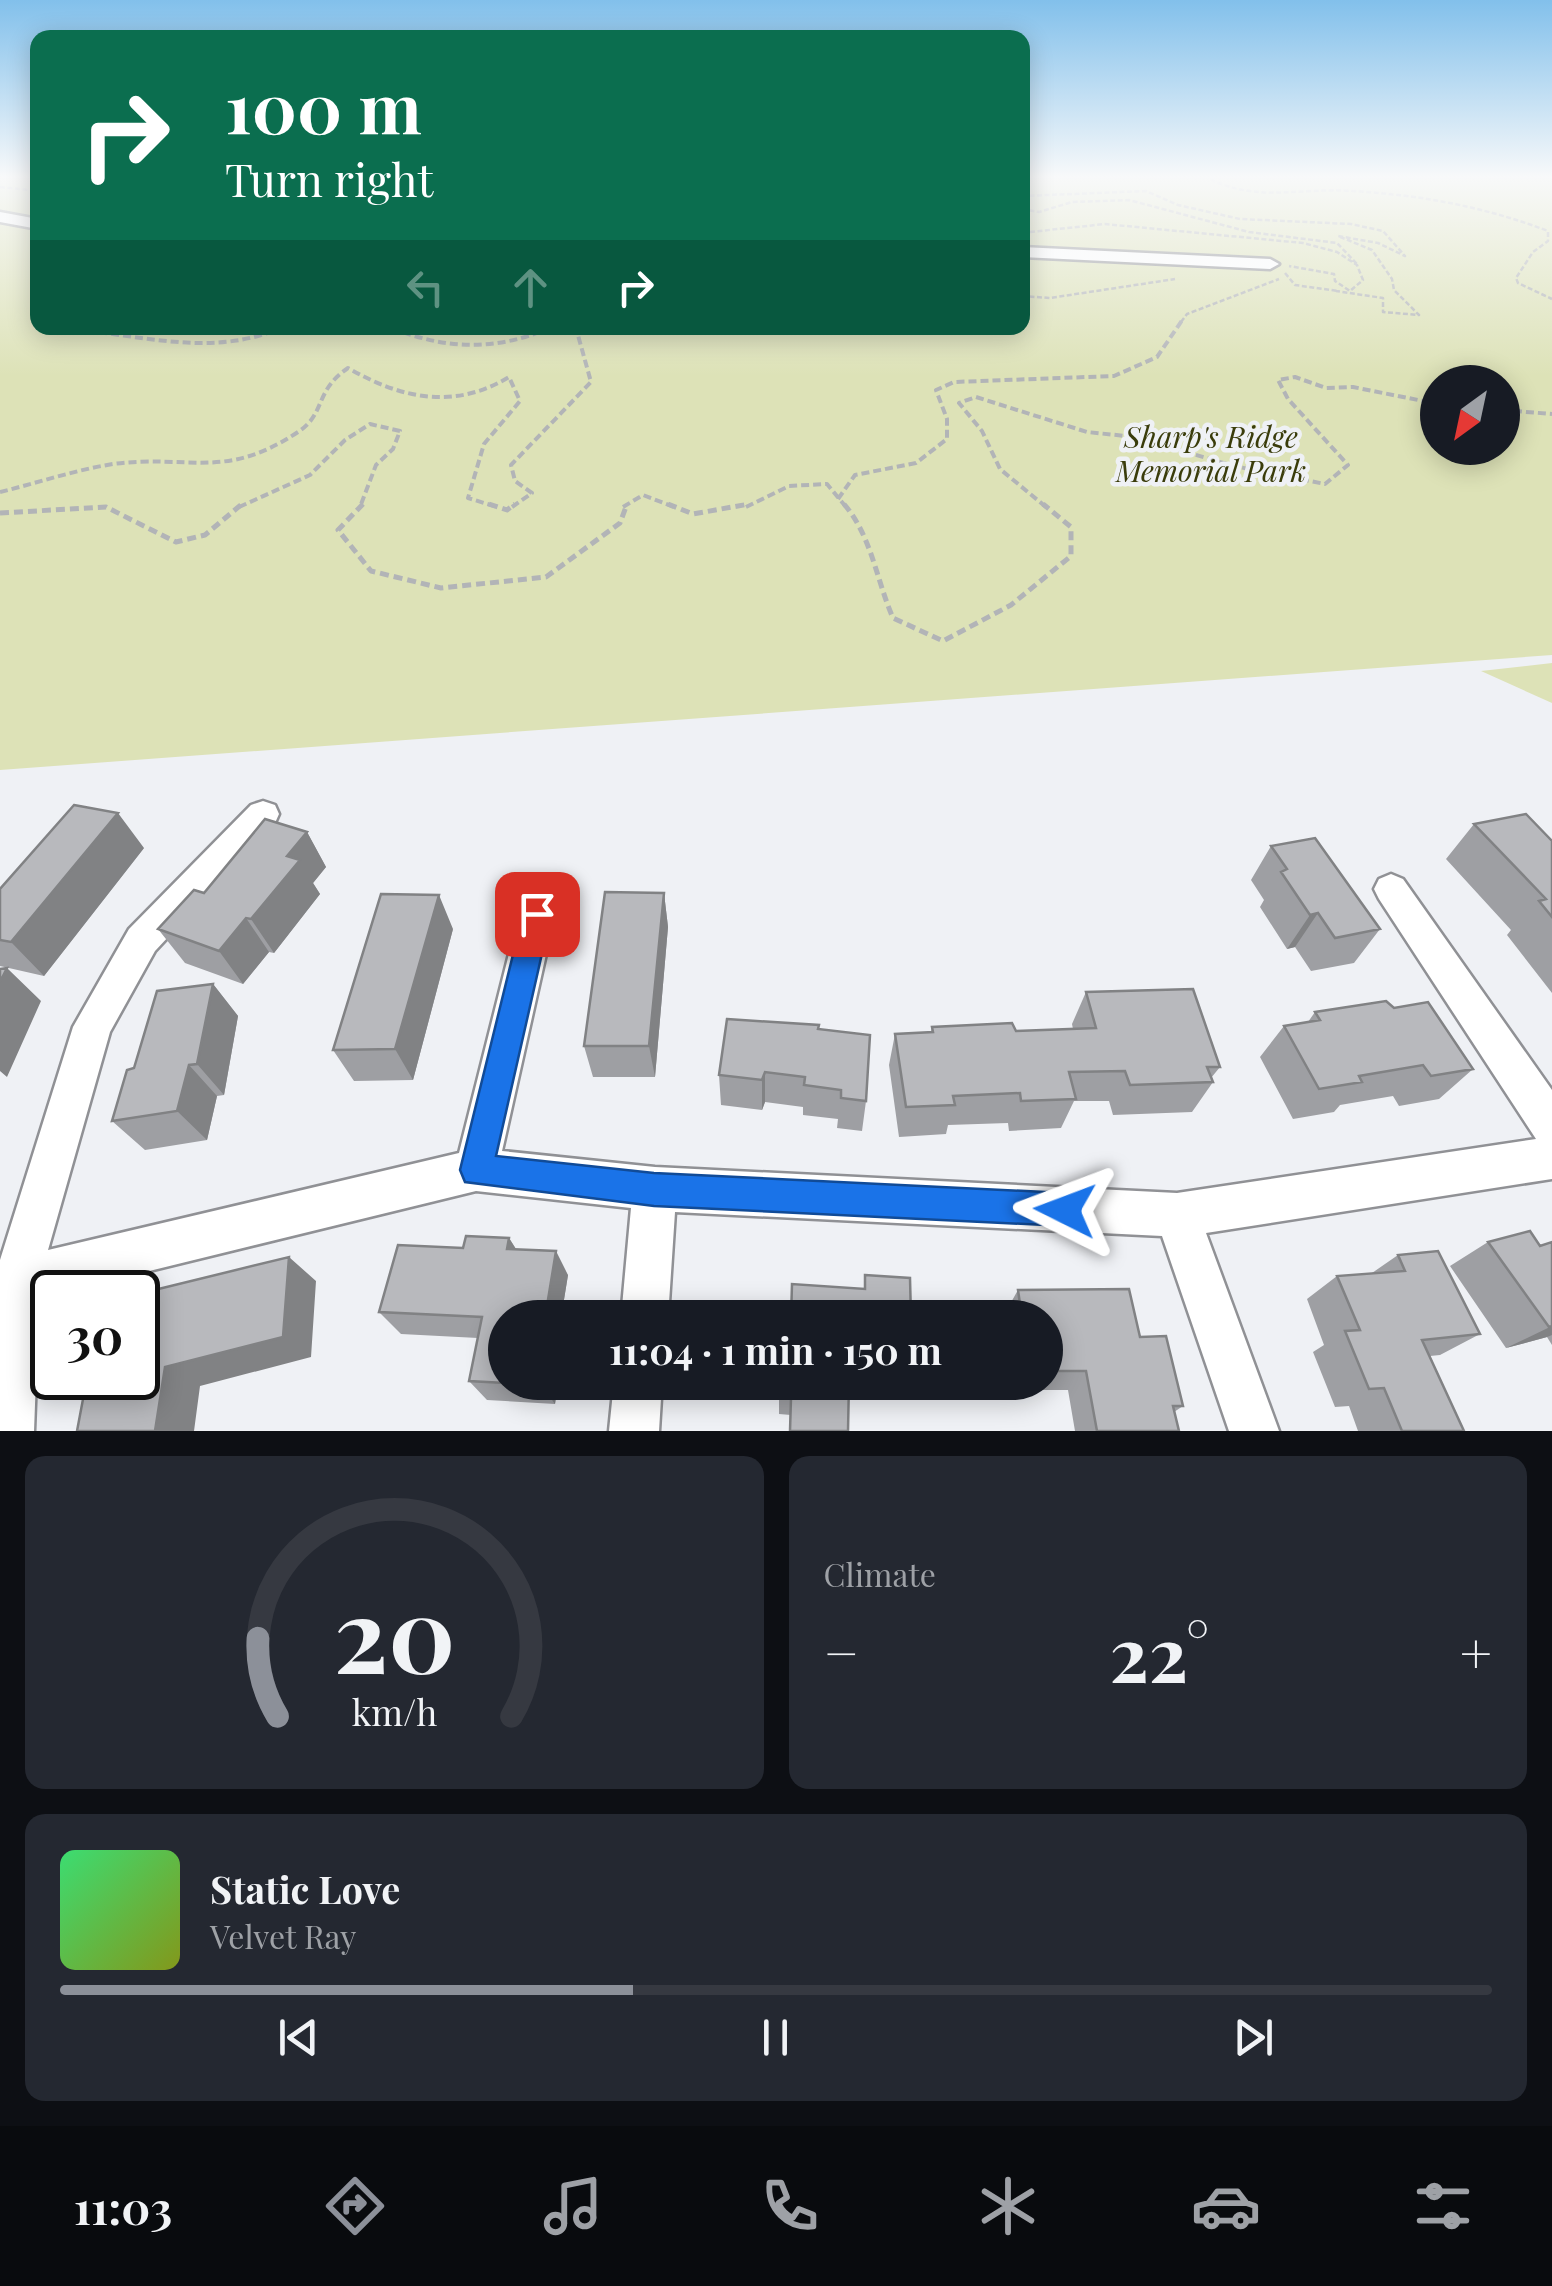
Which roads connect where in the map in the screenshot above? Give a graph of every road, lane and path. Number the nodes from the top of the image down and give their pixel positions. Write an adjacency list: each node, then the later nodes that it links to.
1 (1335, 243): 8 (path)
2 (1354, 243): 10 (path)
3 (1377, 243): 4 (path)
4 (1393, 243)
5 (1546, 243): 13 (path)
6 (1030, 252): 7 (street)
7 (1270, 264): 10 (path); 23 (path)
8 (1356, 264)
9 (1185, 278): 12 (path)
10 (1336, 291): 11 (path)
11 (1350, 291)
12 (1030, 297)
13 (1552, 299)
14 (130, 335): 15 (path)
15 (261, 335)
16 (413, 335): 17 (path)
17 (534, 335)
18 (578, 335): 22 (path)
19 (1420, 401): 23 (path)
20 (1520, 411): 21 (path)
21 (1552, 414)
22 (0, 492)
23 (838, 499): 24 (path)
24 (0, 513)
25 (263, 814): 33 (street)
26 (1391, 889): 28 (street)
27 (537, 914): 30 (street)
28 (1552, 1126)
29 (1552, 1158): 32 (street)
30 (476, 1170): 31 (street); 33 (street)
31 (654, 1190): 32 (street); 34 (street)
32 (1177, 1215): 38 (street)
33 (8, 1282): 36 (street)
34 (645, 1300)
35 (637, 1400): 37 (street)
36 (9, 1431)
37 (634, 1431)
38 (1254, 1431)

